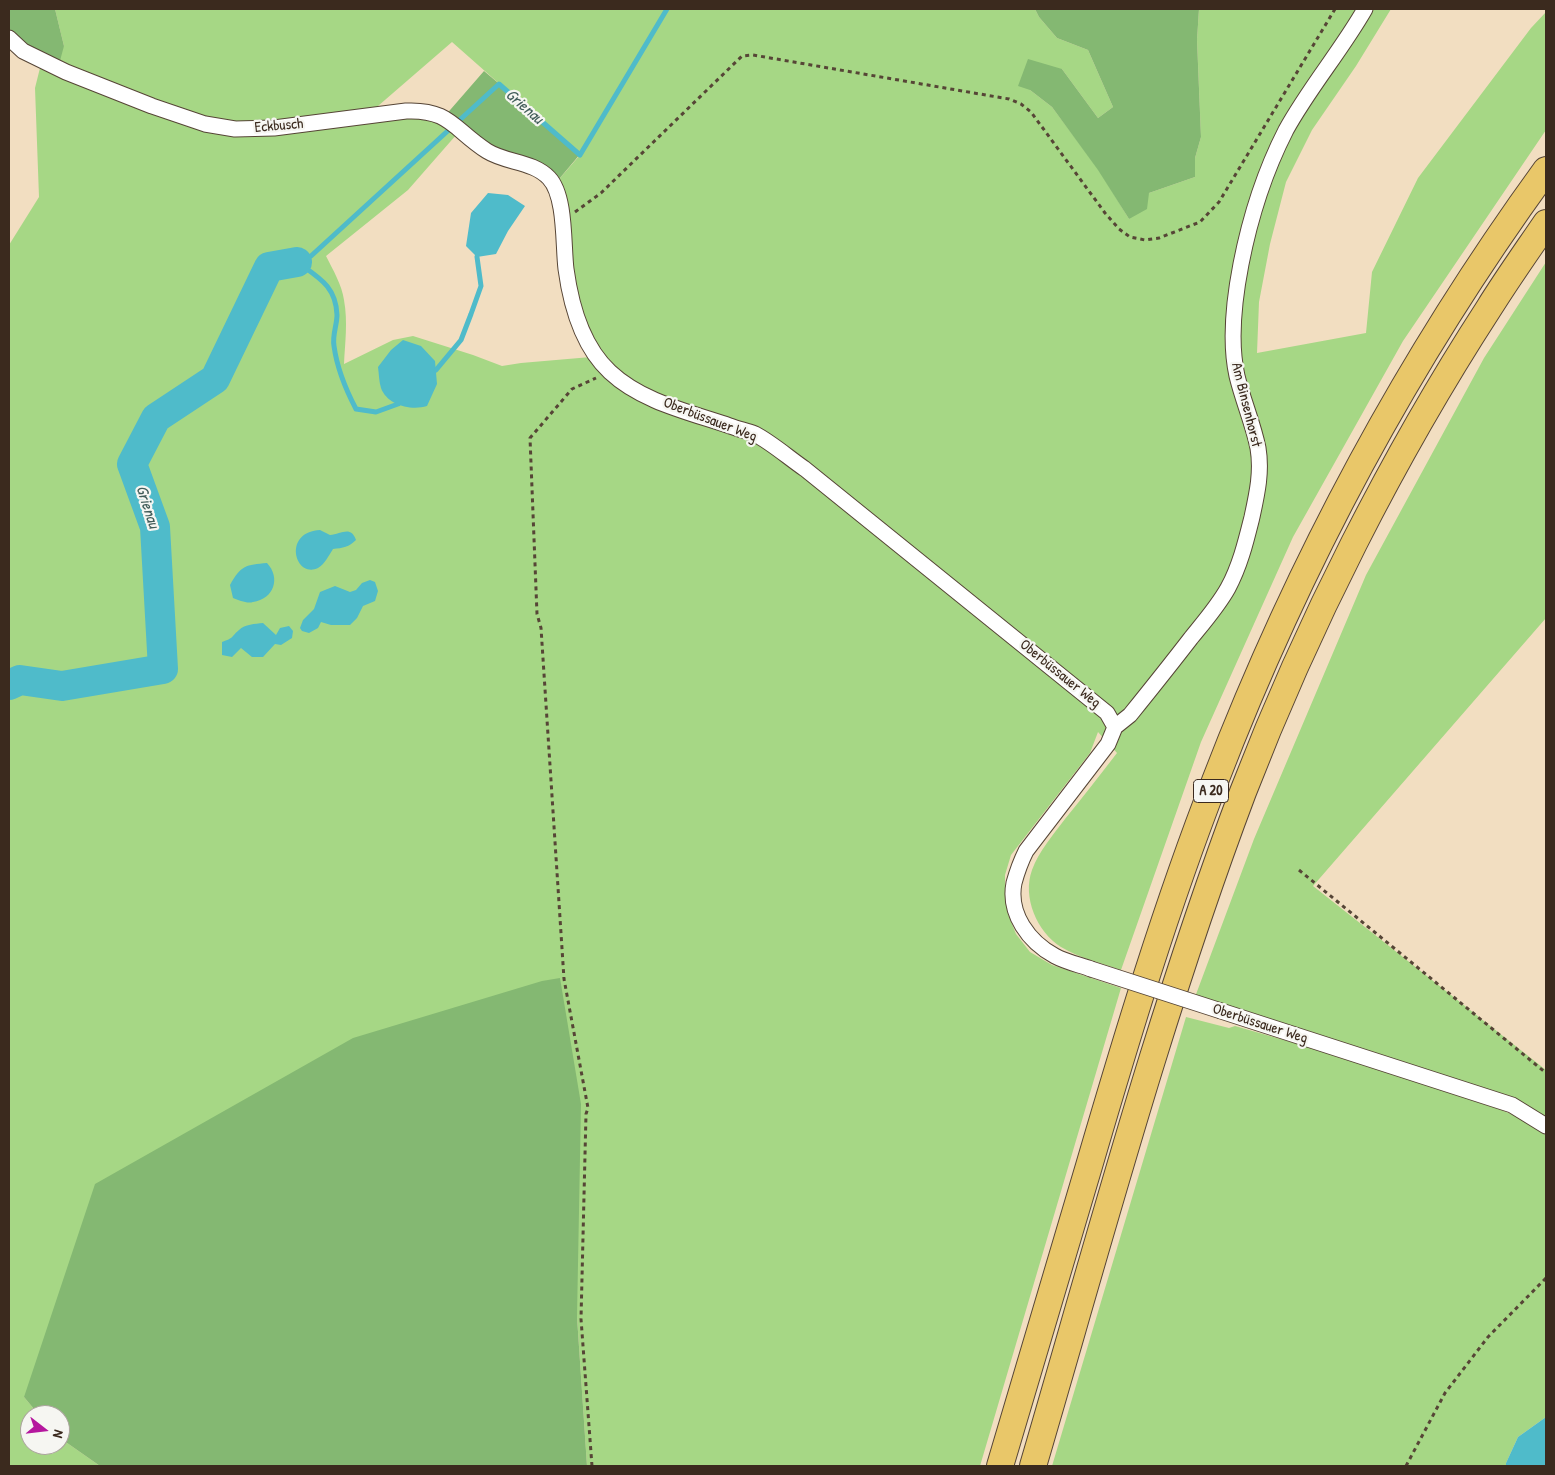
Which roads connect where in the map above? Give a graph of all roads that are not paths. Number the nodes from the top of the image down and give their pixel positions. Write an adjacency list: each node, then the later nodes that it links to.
1 (1365, 9): 6 (street, Am Binsenhorst)
2 (9, 38): 4 (street, Eckbusch)
3 (1546, 170): 8 (highway, A 20)
4 (550, 178): 6 (street, Oberbüssauer Weg)
5 (1546, 223): 9 (highway, A 20)
6 (1115, 727): 7 (street, Oberbüssauer Weg, bridge)
7 (1546, 1126)
8 (1000, 1466)
9 (1033, 1466)

